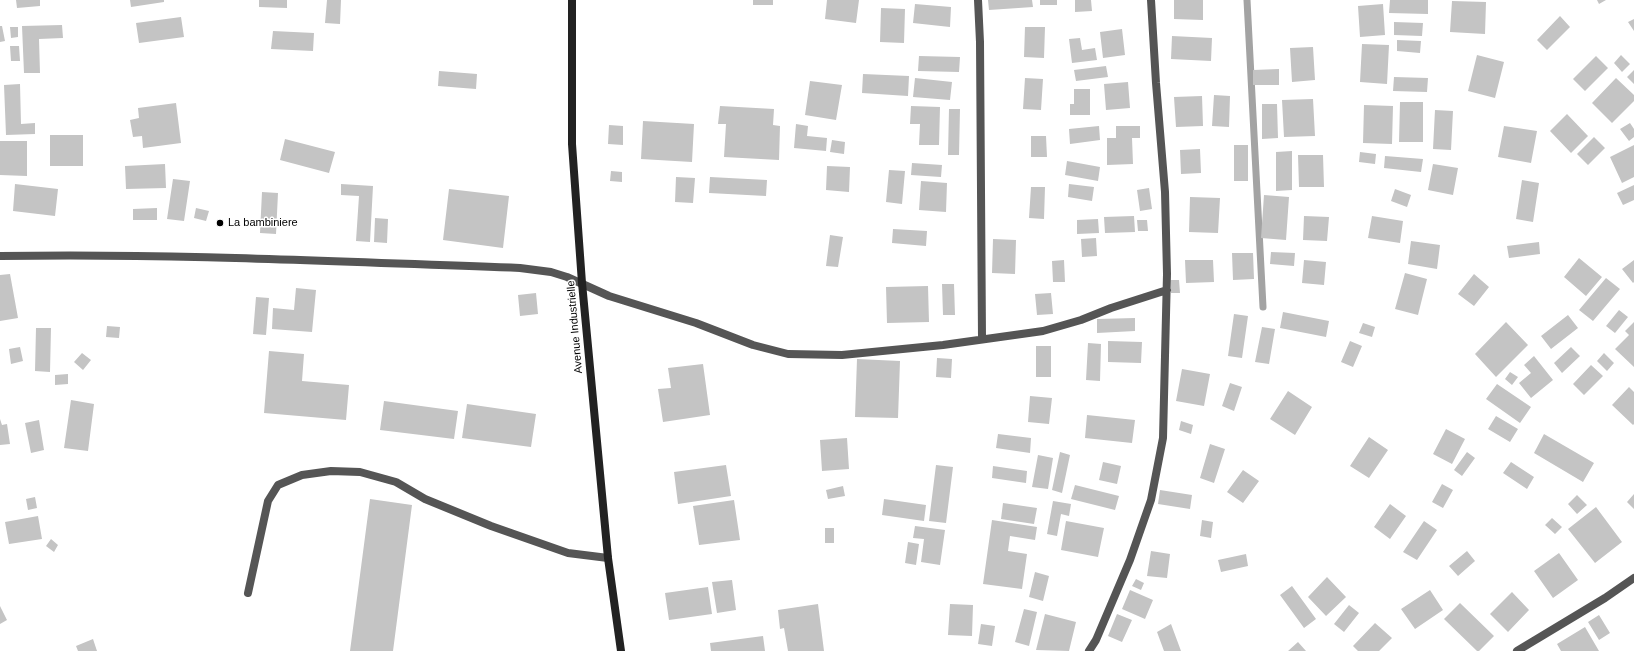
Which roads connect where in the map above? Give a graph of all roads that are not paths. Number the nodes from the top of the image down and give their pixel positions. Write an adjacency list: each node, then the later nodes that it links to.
1 (572, 0): 5 (street, Avenue Industrielle)
2 (978, 0): 7 (street)
3 (1151, 0): 6 (street)
4 (0, 256): 5 (street)
5 (582, 283): 7 (street); 8 (street, Avenue Industrielle)
6 (1167, 290): 7 (street); 12 (street)
7 (982, 339)
8 (608, 558): 10 (street); 11 (street, Avenue Industrielle)
9 (1634, 578): 13 (street)
10 (248, 593)
11 (620, 651)
12 (1089, 651)
13 (1517, 651)

